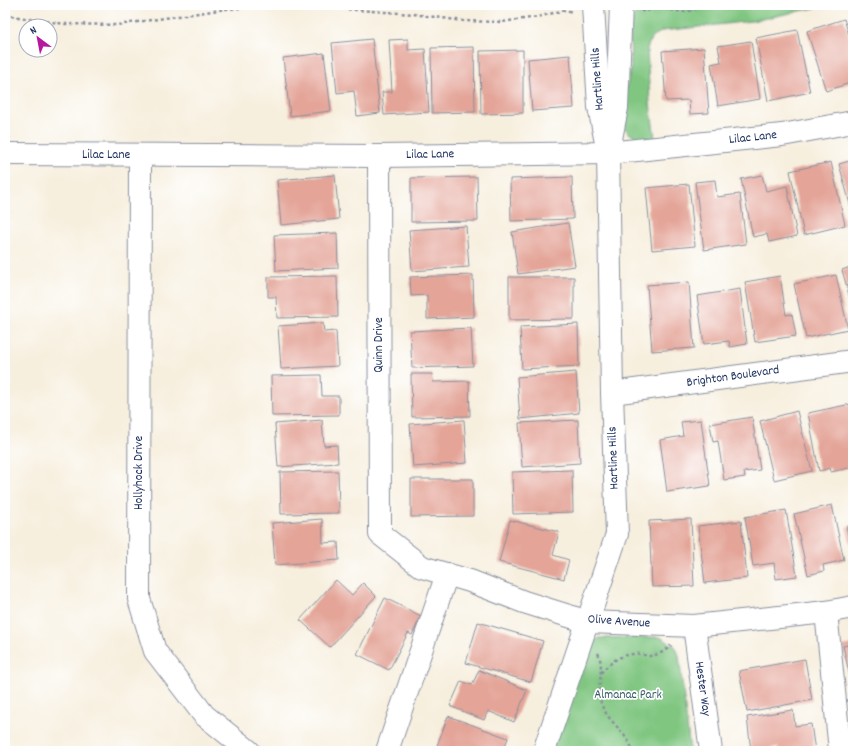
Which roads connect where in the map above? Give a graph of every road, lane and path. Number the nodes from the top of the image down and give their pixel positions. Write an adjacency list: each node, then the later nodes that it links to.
1 (283, 5): 6 (path)
2 (288, 5): 5 (path)
3 (720, 5): 4 (path)
4 (621, 6): 8 (street, Hartline Hills)
5 (593, 8): 8 (street, Hartline Hills)
6 (5, 15)
7 (853, 122): 8 (street, Lilac Lane)
8 (608, 153): 11 (street, Lilac Lane); 13 (street, Hartline Hills)
9 (5, 154): 10 (street, Lilac Lane)
10 (140, 155): 11 (street, Lilac Lane); 22 (street, Hollyhock Drive)
11 (379, 156): 14 (street, Quinn Drive)
12 (853, 361): 13 (street, Brighton Boulevard)
13 (612, 393): 18 (street, Hartline Hills)
14 (380, 534): 15 (street, Olive Avenue)
15 (447, 574): 18 (street, Olive Avenue); 23 (street)
16 (853, 607): 17 (street, Olive Avenue)
17 (826, 612): 19 (street, Olive Avenue); 27 (street)
18 (588, 622): 19 (street, Olive Avenue); 21 (path); 24 (street, Hartline Hills)
19 (694, 626): 26 (street, Hester Way)
20 (674, 641): 21 (path)
21 (601, 673): 25 (path)
22 (249, 751)
23 (387, 751)
24 (544, 751)
25 (633, 751)
26 (711, 751)
27 (840, 751)

